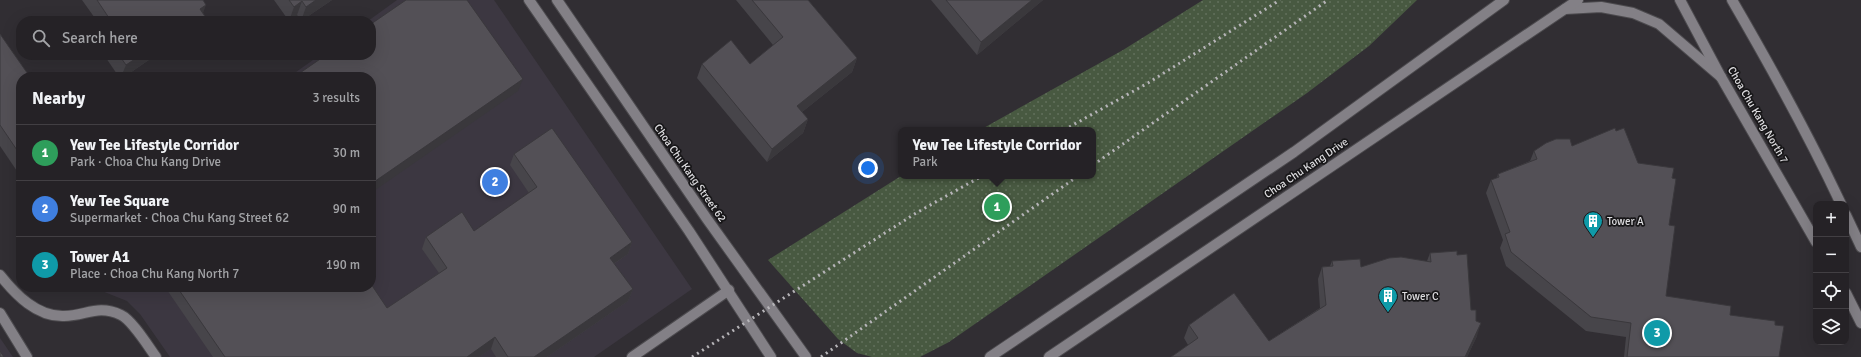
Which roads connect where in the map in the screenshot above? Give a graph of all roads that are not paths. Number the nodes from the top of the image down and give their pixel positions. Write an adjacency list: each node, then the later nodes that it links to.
1 (529, 0): 16 (street)
2 (556, 0): 24 (street, Choa Chu Kang Street 62)
3 (1504, 0): 25 (street, Choa Chu Kang Drive)
4 (1578, 0): 8 (street, Choa Chu Kang Drive)
5 (1680, 0): 10 (street, Choa Chu Kang North 7)
6 (1732, 0): 9 (street)
7 (1740, 0): 9 (street)
8 (1564, 9): 10 (street); 26 (street, Choa Chu Kang Drive)
9 (1742, 18): 11 (street)
10 (1721, 77): 13 (street, Choa Chu Kang North 7)
11 (1840, 201)
12 (1849, 221): 14 (street)
13 (1813, 237)
14 (1861, 247)
15 (0, 275): 21 (street)
16 (729, 290): 22 (street); 23 (street)
17 (1849, 299): 19 (street)
18 (0, 313): 20 (street)
19 (1861, 323)
20 (27, 357)
21 (156, 357)
22 (632, 357)
23 (771, 357)
24 (806, 357)
25 (990, 357)
26 (1049, 357)

